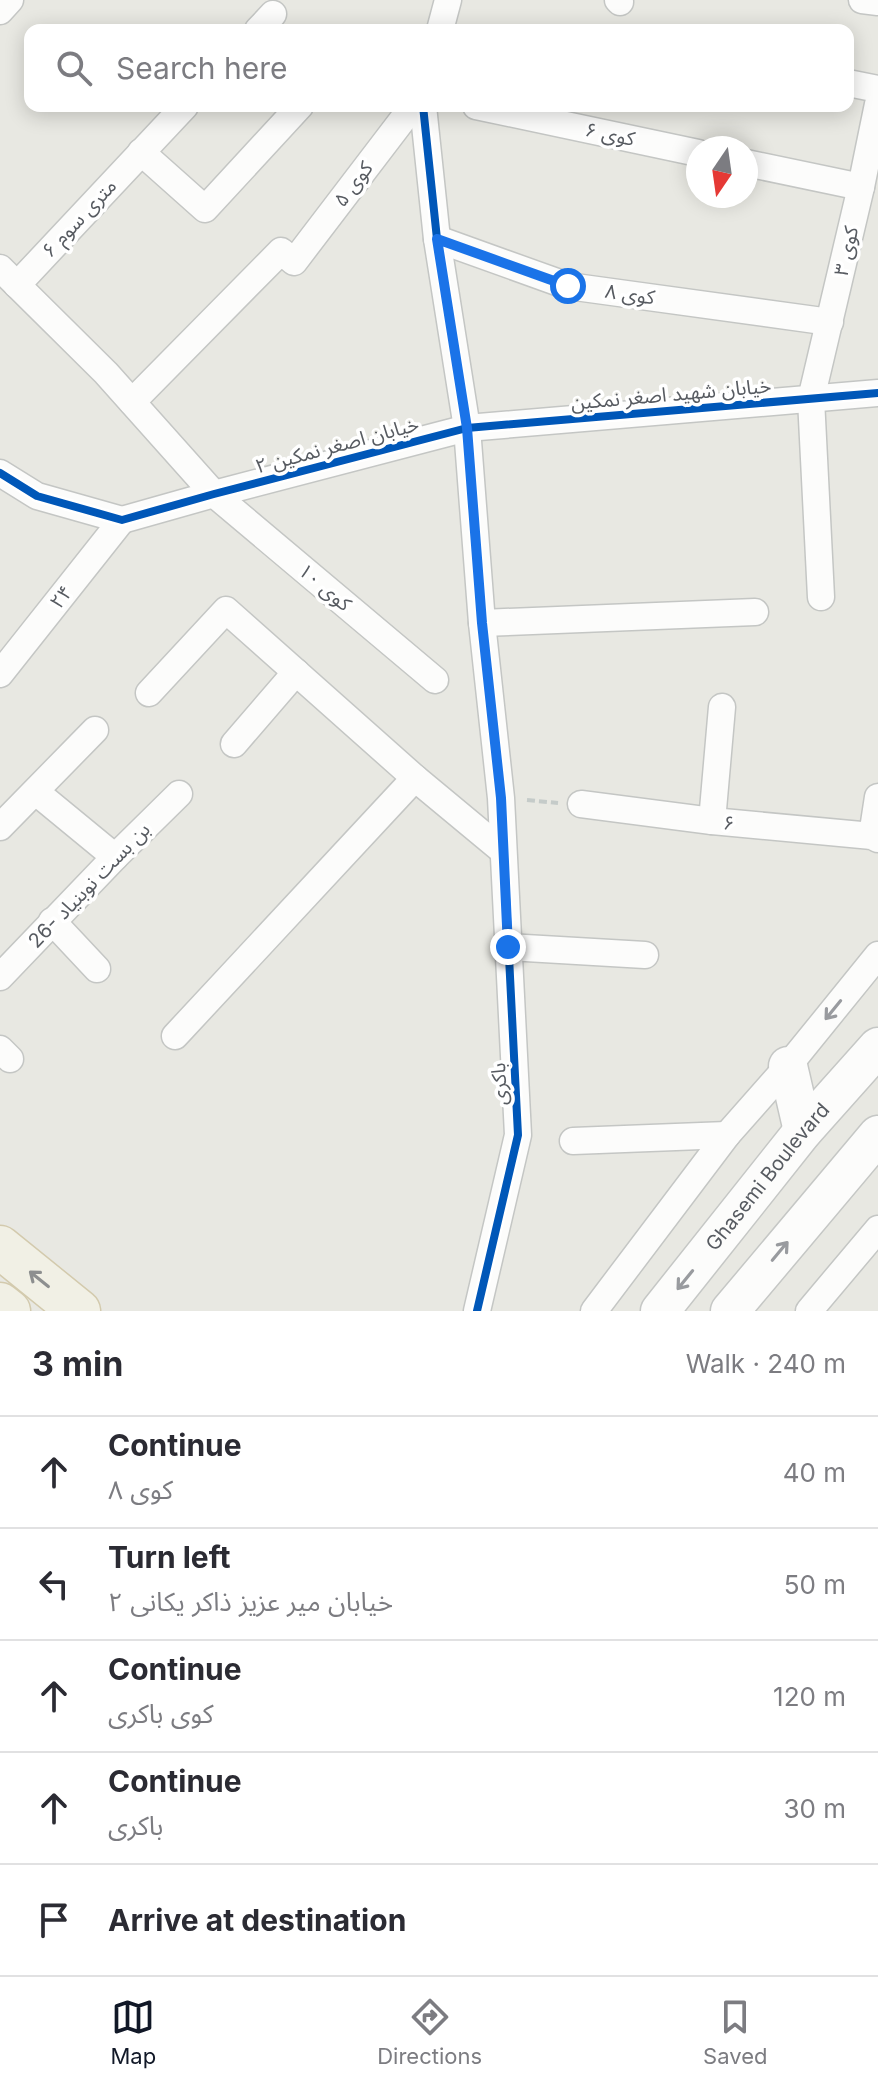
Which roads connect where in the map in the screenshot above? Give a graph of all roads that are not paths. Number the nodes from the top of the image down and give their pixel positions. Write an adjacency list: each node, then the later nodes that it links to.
1 (10, 0): 5 (street)
2 (448, 0): 6 (street)
3 (862, 0): 4 (street)
4 (878, 2)
5 (0, 11)
6 (442, 24)
7 (854, 84): 8 (street)
8 (878, 89)
9 (878, 104): 18 (street, کوی ۳)
10 (179, 112): 16 (street, ۶ متری سوم)
11 (294, 112): 16 (street)
12 (408, 112): 24 (street, کوی ۵)
13 (424, 112): 19 (street, باکری)
14 (504, 112): 15 (street, کوی ۶)
15 (686, 150)
16 (141, 152): 20 (street, ۶ متری سوم)
17 (758, 166): 18 (street)
18 (861, 187): 21 (street, کوی ۳)
19 (437, 239): 21 (street, کوی ۸); 25 (street, باکری)
20 (9, 277): 24 (street, کوی ۱۰)
21 (830, 322): 23 (street, کوی ۳)
22 (878, 393): 23 (street, خیابان شهید اصغر نمکین)
23 (811, 399): 25 (street, خیابان شهید اصغر نمکین); 29 (street)
24 (132, 402): 27 (street, کوی ۱۰)
25 (467, 428): 27 (street, خیابان اصغر نمکین ۲); 31 (street, باکری)
26 (0, 473): 28 (street)
27 (214, 494): 28 (street, خیابان اصغر نمکین ۲); 34 (street, کوی ۱۰)
28 (122, 520): 33 (street, ۲۴)
29 (821, 597)
30 (755, 612): 31 (street)
31 (482, 623): 47 (street, باکری)
32 (296, 672): 35 (street); 38 (street); 39 (street)
33 (0, 674)
34 (435, 680)
35 (149, 693)
36 (722, 707): 44 (street)
37 (95, 730): 40 (street)
38 (234, 744)
39 (415, 778): 47 (street); 55 (street)
40 (36, 792): 45 (street); 48 (street)
41 (179, 794): 48 (street, 26- بن بست نوبنیاد)
42 (878, 797): 46 (street)
43 (581, 804): 44 (street, ۶)
44 (712, 821): 46 (street, ۶)
45 (0, 827)
46 (875, 838)
47 (503, 851): 50 (street, باکری)
48 (115, 857): 49 (street, 26- بن بست نوبنیاد)
49 (52, 921): 53 (street); 54 (street, 26- بن بست نوبنیاد)
50 (508, 947): 51 (street); 67 (street, باکری)
51 (645, 955)
52 (878, 955): 57 (street, one-way to 57)
53 (97, 969)
54 (0, 977)
55 (175, 1036)
56 (878, 1047): 58 (main road, Ghasemi Boulevard)
57 (788, 1066): 58 (main road); 59 (street)
58 (803, 1131): 69 (main road, Ghasemi Boulevard, one-way to 69)
59 (727, 1135): 61 (street); 68 (street)
60 (878, 1135): 70 (main road, one-way to 60)
61 (573, 1141)
62 (878, 1229): 71 (street)
63 (0, 1247): 66 (main road, one-way to 63)
64 (0, 1304): 65 (main road)
65 (9, 1311)
66 (79, 1311)
67 (477, 1311)
68 (594, 1311)
69 (660, 1311)
70 (730, 1311)
71 (809, 1311)

